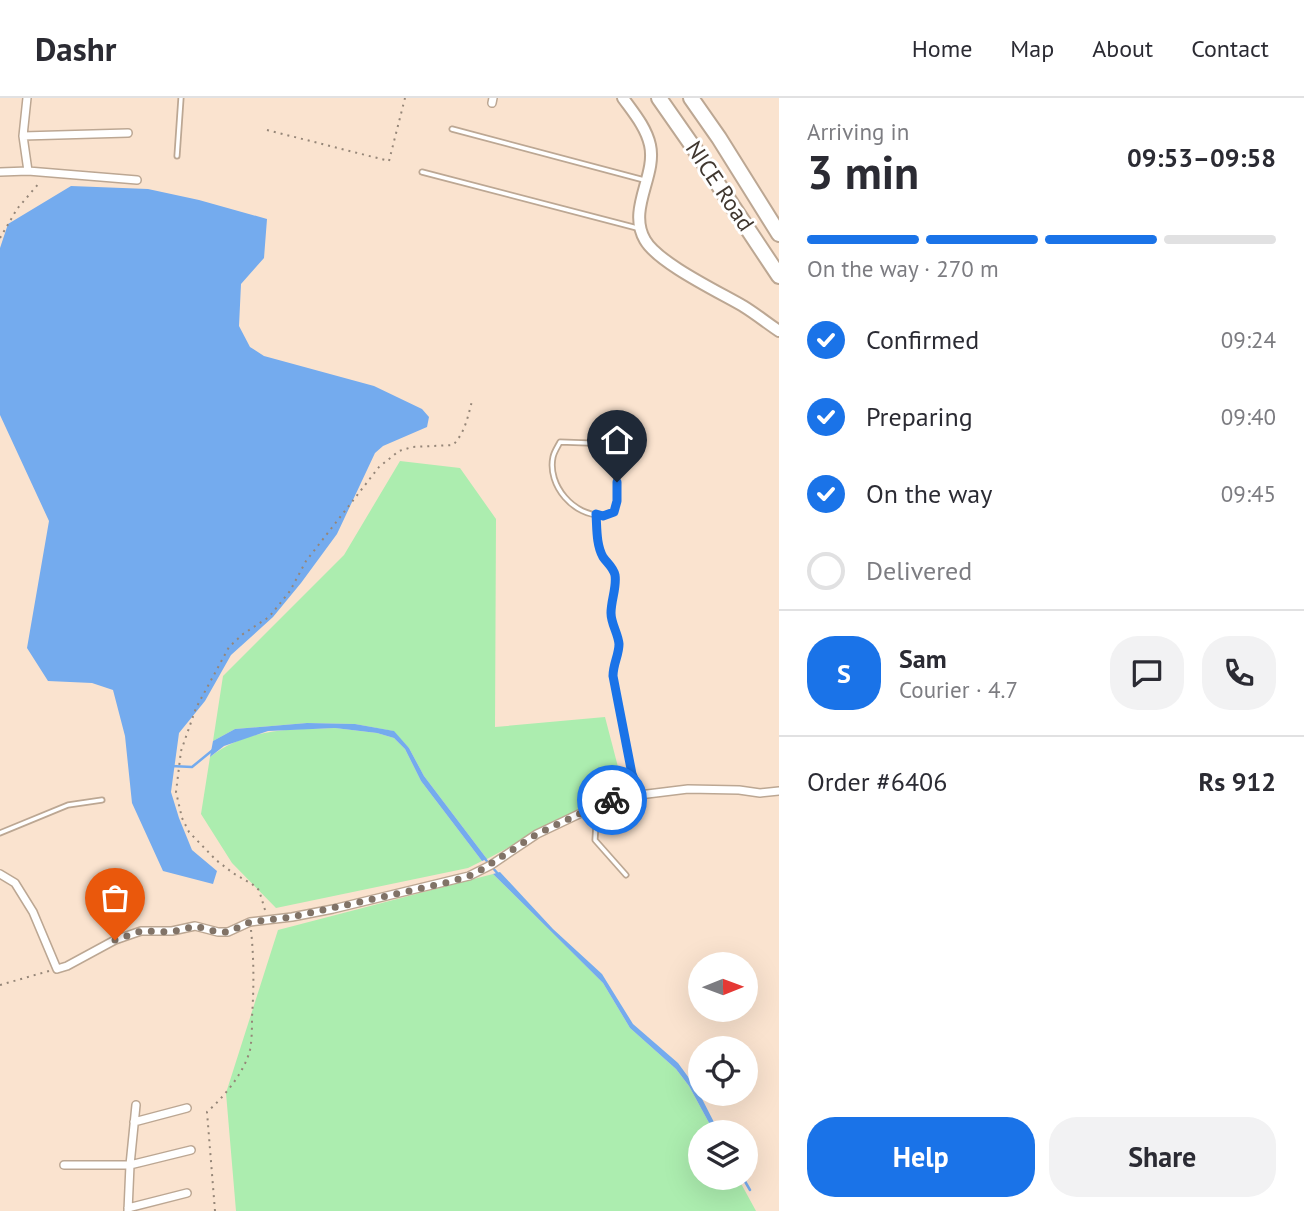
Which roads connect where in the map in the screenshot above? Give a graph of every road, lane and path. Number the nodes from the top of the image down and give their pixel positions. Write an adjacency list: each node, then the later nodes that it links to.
1 (27, 98): 10 (street)
2 (181, 98): 11 (lane)
3 (405, 98): 8 (path)
4 (623, 98): 17 (street)
5 (659, 98): 21 (highway, NICE Road)
6 (691, 98): 19 (highway, NICE Road)
7 (452, 129): 17 (lane)
8 (267, 130)
9 (128, 133): 10 (street)
10 (23, 135): 12 (street)
11 (177, 156)
12 (28, 171): 13 (street); 15 (street)
13 (0, 172)
14 (422, 172): 18 (lane)
15 (48, 173): 16 (street); 20 (path)
16 (137, 180)
17 (646, 181): 18 (street)
18 (642, 230): 22 (street)
19 (779, 234)
20 (0, 238)
21 (779, 276)
22 (779, 331)
23 (472, 401): 32 (path)
24 (596, 514): 24 (lane); 26 (lane)
25 (779, 791): 26 (street)
26 (640, 794): 28 (street)
27 (102, 800): 29 (lane)
28 (598, 805): 31 (lane); 33 (street)
29 (0, 833)
30 (0, 874): 34 (street)
31 (625, 875)
32 (265, 913)
33 (250, 922): 34 (street); 44 (path)
34 (57, 969): 35 (path)
35 (0, 985)
36 (136, 1105): 38 (street)
37 (187, 1108): 38 (street)
38 (134, 1122): 41 (street)
39 (191, 1150): 41 (street)
40 (64, 1165): 41 (street)
41 (130, 1165): 43 (street)
42 (187, 1193): 43 (street)
43 (128, 1209)
44 (215, 1211)

